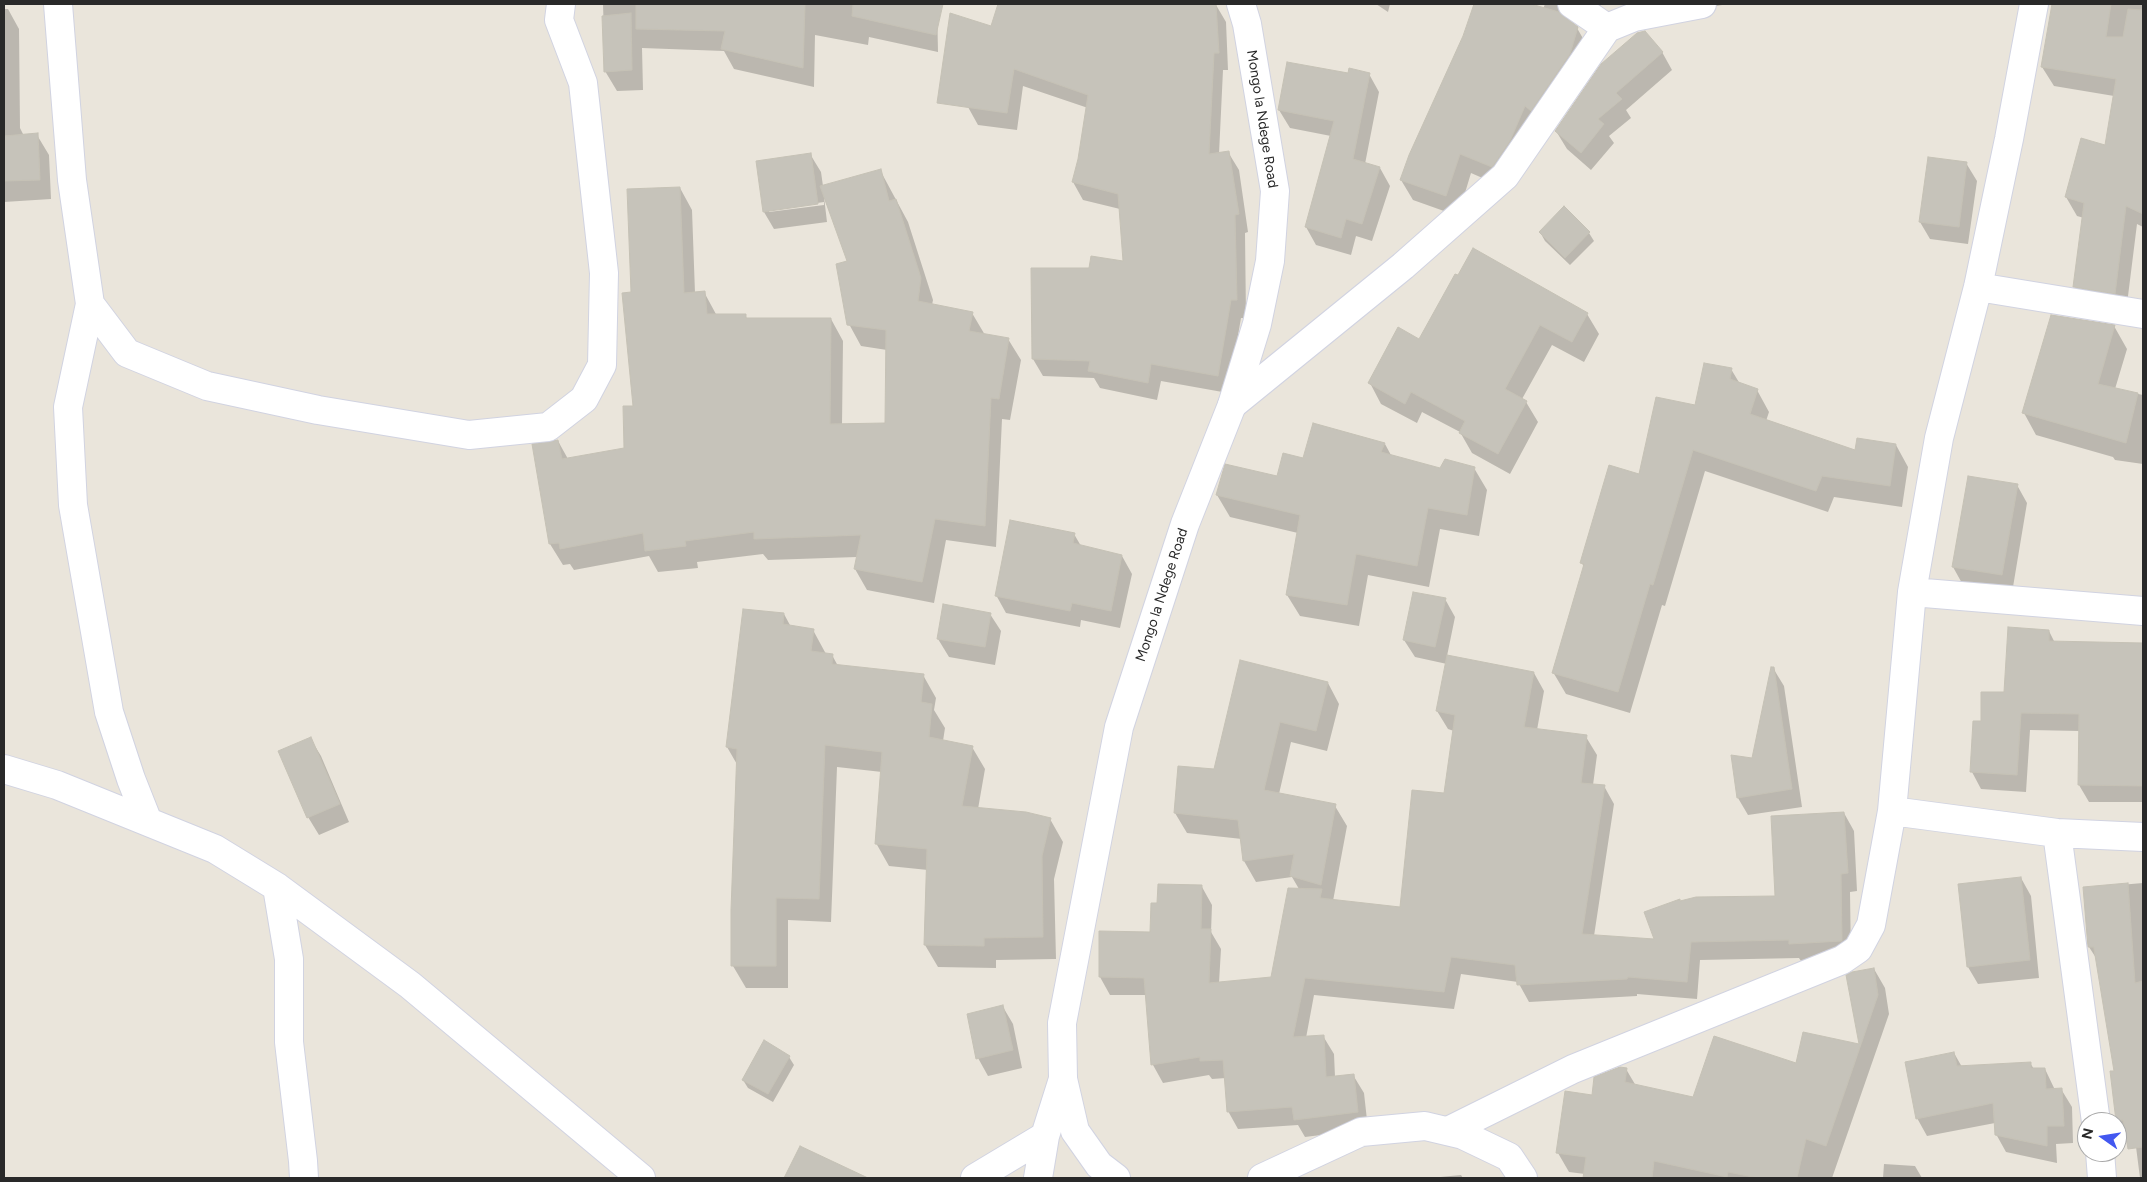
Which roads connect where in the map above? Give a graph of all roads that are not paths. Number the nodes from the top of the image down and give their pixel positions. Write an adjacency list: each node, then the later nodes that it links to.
1 (58, 4): 9 (street)
2 (561, 4): 9 (street)
3 (1241, 4): 11 (street, Mongo la Ndege Road)
4 (1572, 4): 7 (street)
5 (1702, 4): 7 (street)
6 (2034, 4): 8 (street)
7 (1607, 28): 11 (street)
8 (1978, 287): 10 (street); 12 (street)
9 (90, 304): 16 (street)
10 (2143, 314)
11 (1232, 405): 20 (street, Mongo la Ndege Road)
12 (1912, 592): 13 (street); 15 (street)
13 (2143, 611)
14 (4, 770): 16 (street)
15 (1892, 811): 17 (street); 22 (street)
16 (148, 822): 19 (street)
17 (2057, 833): 18 (street); 21 (street)
18 (2143, 837)
19 (277, 888): 25 (street); 26 (street)
20 (1063, 1079): 23 (street); 29 (street, Mongo la Ndege Road)
21 (2095, 1112)
22 (1450, 1130): 30 (street); 31 (street)
23 (1045, 1136): 27 (street); 28 (street)
24 (2101, 1162): 32 (street)
25 (304, 1178)
26 (641, 1178)
27 (975, 1178)
28 (1038, 1178)
29 (1116, 1178)
30 (1262, 1178)
31 (1523, 1178)
32 (2102, 1178)

